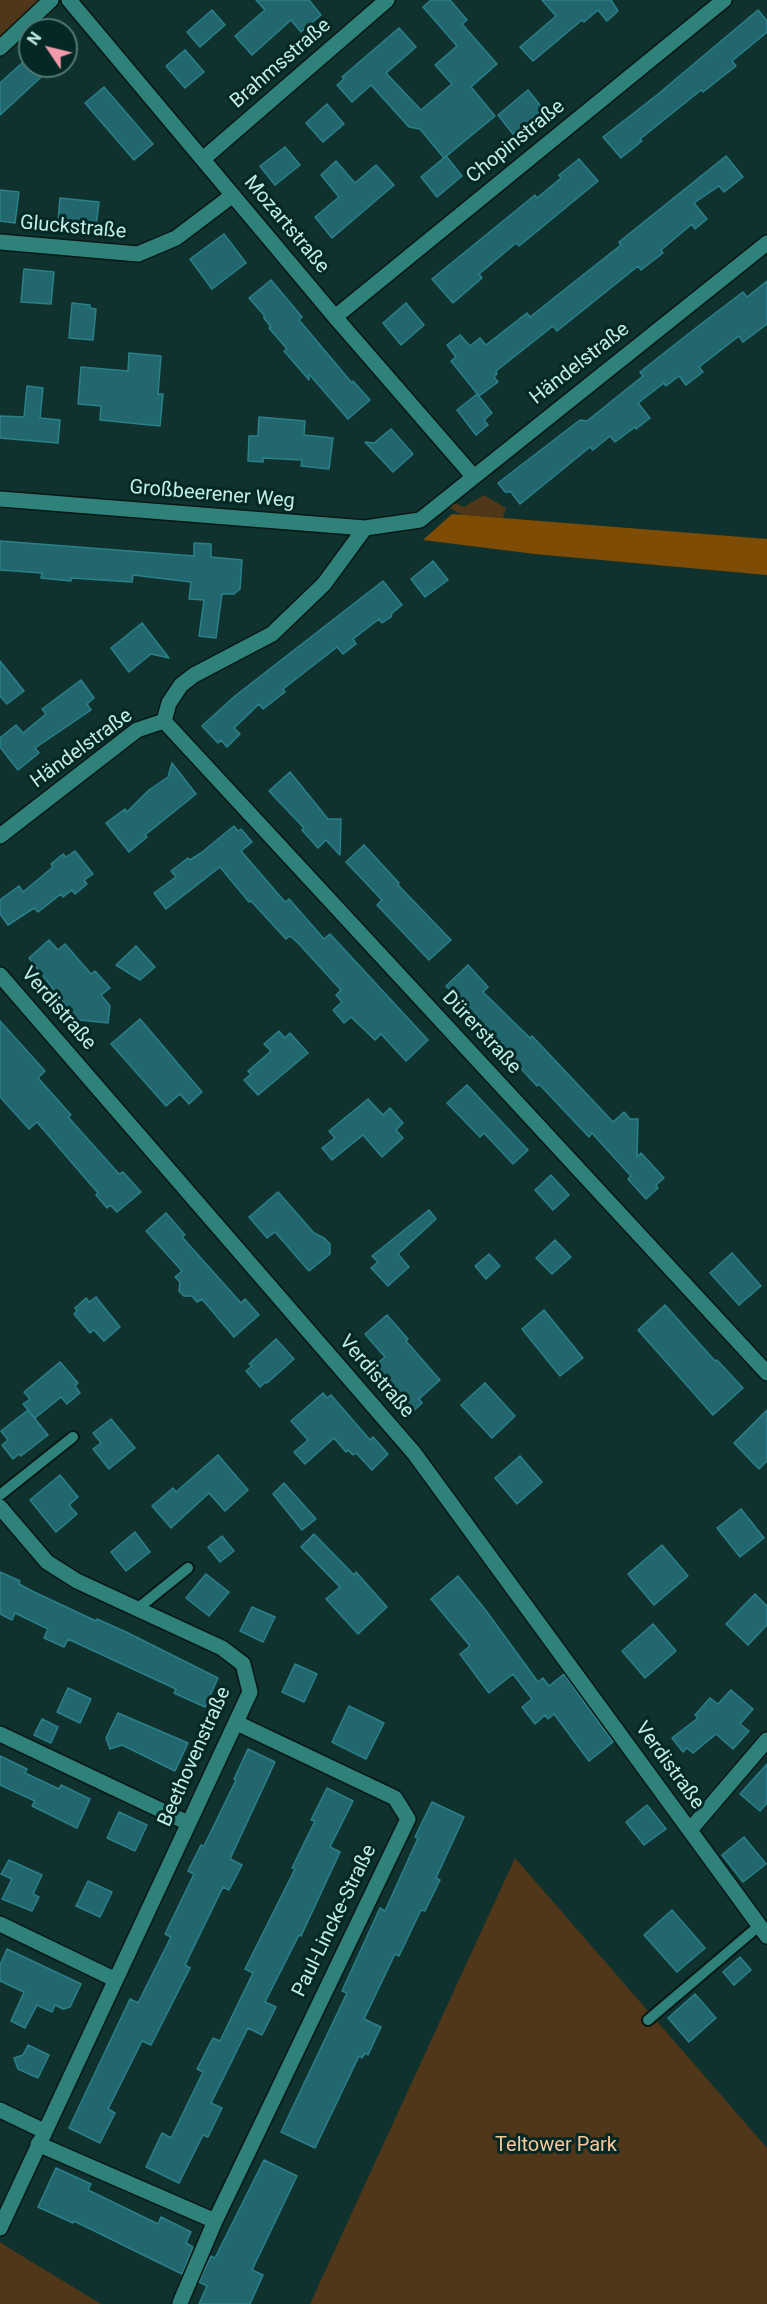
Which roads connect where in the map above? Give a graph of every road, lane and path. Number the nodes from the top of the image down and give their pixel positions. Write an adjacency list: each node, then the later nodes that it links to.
1 (51, 0): 5 (street)
2 (69, 0): 6 (street, Mozartstraße)
3 (387, 0): 6 (street, Brahmsstraße)
4 (724, 0): 10 (street, Chopinstraße)
5 (0, 48)
6 (203, 159): 7 (street, Mozartstraße)
7 (233, 195): 8 (street, Gluckstraße); 10 (street, Mozartstraße)
8 (0, 242)
9 (767, 243): 11 (street, Händelstraße)
10 (336, 318): 11 (street, Mozartstraße)
11 (473, 476): 13 (street, Händelstraße)
12 (0, 499): 14 (street, Großbeerener Weg)
13 (420, 520): 14 (street, Großbeerener Weg)
14 (365, 528): 15 (street, Händelstraße)
15 (164, 721): 16 (street, Händelstraße); 18 (street, Dürerstraße)
16 (0, 836)
17 (0, 975): 28 (street, Verdistraße)
18 (767, 1373)
19 (73, 1437): 20 (lane)
20 (0, 1495)
21 (0, 1507): 23 (street, Beethovenstraße)
22 (188, 1568): 23 (lane)
23 (137, 1609): 24 (street, Beethovenstraße)
24 (237, 1723): 27 (street, Beethovenstraße); 35 (street, Paul-Lincke-Straße)
25 (0, 1734): 27 (street)
26 (767, 1740): 28 (street, Verdistraße)
27 (188, 1823): 31 (street, Beethovenstraße)
28 (690, 1830): 30 (street, Verdistraße)
29 (0, 1924): 31 (street)
30 (763, 1931): 32 (lane)
31 (114, 1979): 34 (street, Beethovenstraße)
32 (648, 2020)
33 (0, 2110): 34 (street)
34 (41, 2137): 35 (street); 36 (street, Beethovenstraße)
35 (215, 2221): 37 (street, Paul-Lincke-Straße)
36 (0, 2228)
37 (180, 2302)

